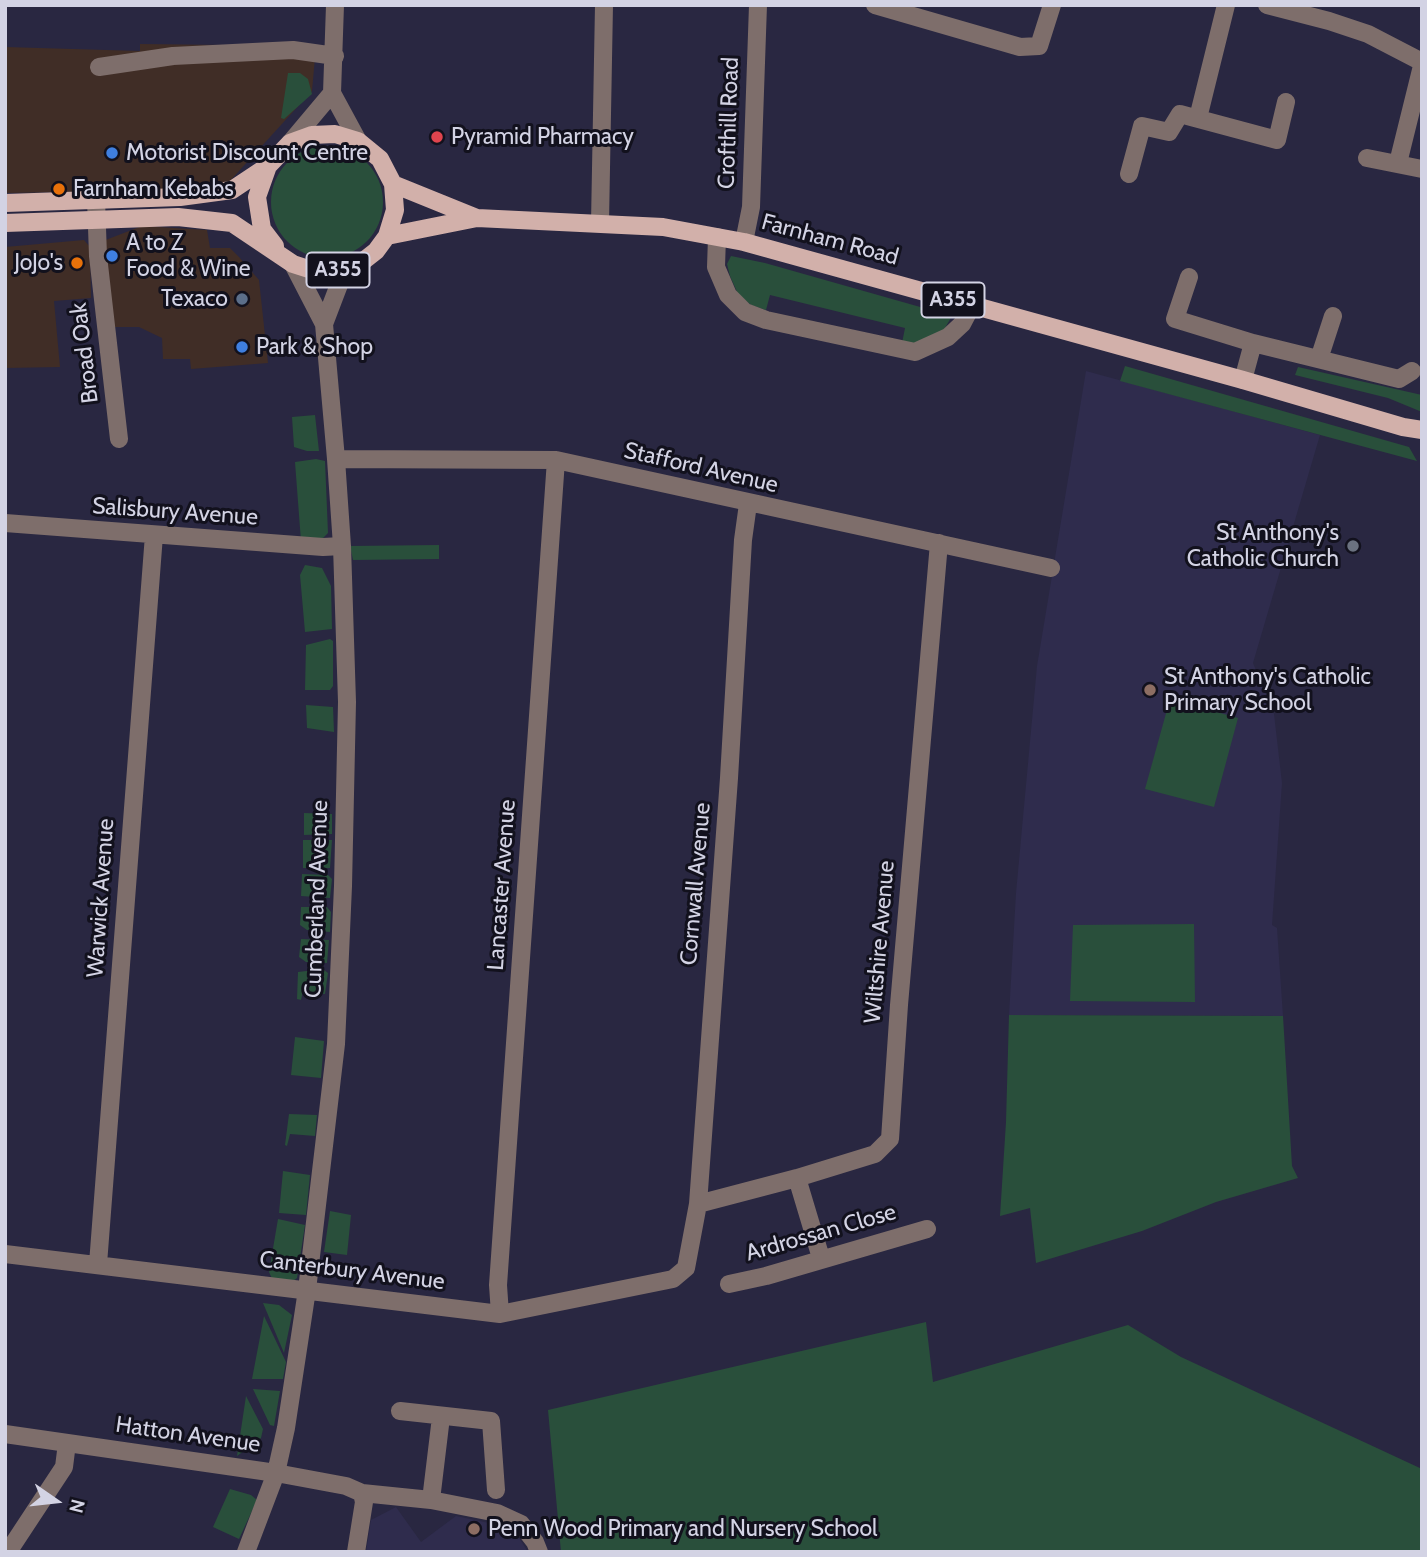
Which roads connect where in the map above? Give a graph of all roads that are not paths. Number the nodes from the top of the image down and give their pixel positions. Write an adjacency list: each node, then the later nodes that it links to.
1 (335, 5): 9 (street)
2 (604, 5): 28 (street)
3 (758, 5): 31 (street, Crofthill Road)
4 (875, 5): 5 (street)
5 (1052, 5)
6 (1226, 5): 14 (street)
7 (1268, 5): 8 (street)
8 (1331, 13): 10 (street)
9 (335, 56): 11 (street); 12 (street)
10 (1422, 64): 18 (street)
11 (99, 67)
12 (332, 93): 15 (street); 16 (street)
13 (1286, 102): 14 (street)
14 (1198, 118): 21 (street)
15 (358, 141): 16 (main road, A355); 22 (main road)
16 (290, 144): 19 (main road, A355)
17 (1367, 158): 18 (street)
18 (1398, 163): 20 (street)
19 (268, 166): 23 (main road, A355); 32 (main road, A355)
20 (1422, 169)
21 (1129, 174)
22 (393, 184): 26 (main road, Farnham Road / A355); 29 (main road, A355)
23 (96, 199): 24 (main road, A355); 25 (street, Broad Oak)
24 (5, 203)
25 (97, 218): 27 (main road, A355); 32 (main road, A355); 43 (street, Broad Oak)
26 (477, 218): 28 (main road, Farnham Road / A355); 29 (main road, Farnham Road / A355)
27 (5, 223)
28 (600, 223): 30 (main road, Farnham Road / A355)
29 (387, 236): 33 (main road, A355)
30 (717, 237): 31 (main road, Farnham Road / A355); 35 (street)
31 (744, 242): 35 (main road, Farnham Road / A355)
32 (287, 259): 33 (main road, A355); 37 (street, Cumberland Avenue)
33 (345, 270): 37 (street, Cumberland Avenue)
34 (1189, 277): 38 (street)
35 (972, 305): 41 (main road, Farnham Road / A355)
36 (1332, 316): 39 (street)
37 (324, 324): 44 (street, Cumberland Avenue)
38 (1252, 343): 39 (street); 41 (street)
39 (1319, 359): 40 (street)
40 (1412, 371)
41 (1243, 380): 42 (main road, Farnham Road / A355)
42 (1422, 430)
43 (120, 439)
44 (336, 459): 45 (street, Stafford Avenue); 50 (street, Cumberland Avenue)
45 (556, 460): 46 (street, Stafford Avenue); 61 (street, Lancaster Avenue)
46 (748, 504): 49 (street, Stafford Avenue); 53 (street, Cornwall Avenue)
47 (5, 523): 48 (street, Salisbury Avenue)
48 (153, 535): 50 (street, Salisbury Avenue); 57 (street, Warwick Avenue)
49 (939, 543): 51 (street, Stafford Avenue); 52 (street, Wiltshire Avenue)
50 (342, 546): 60 (street, Cumberland Avenue)
51 (1051, 568)
52 (797, 1178): 53 (street, Wiltshire Avenue); 56 (street)
53 (698, 1204): 58 (street, Cornwall Avenue)
54 (928, 1229): 56 (street, Ardrossan Close)
55 (5, 1254): 57 (street, Canterbury Avenue)
56 (821, 1258): 59 (street, Ardrossan Close)
57 (98, 1265): 60 (street, Canterbury Avenue)
58 (687, 1268): 61 (street, Canterbury Avenue)
59 (729, 1284)
60 (307, 1290): 61 (street, Canterbury Avenue); 66 (street, Cumberland Avenue)
61 (500, 1314)
62 (400, 1411): 63 (street)
63 (441, 1417): 67 (street); 69 (street)
64 (5, 1434): 65 (street, Hatton Avenue)
65 (67, 1443): 66 (street, Hatton Avenue); 70 (street)
66 (276, 1473): 68 (street, Hatton Avenue); 71 (street, Cumberland Avenue)
67 (496, 1490)
68 (362, 1493): 69 (street, Hatton Avenue); 72 (street)
69 (431, 1500): 73 (street, Hatton Avenue)
70 (8, 1552)
71 (246, 1552)
72 (356, 1552)
73 (539, 1552)

